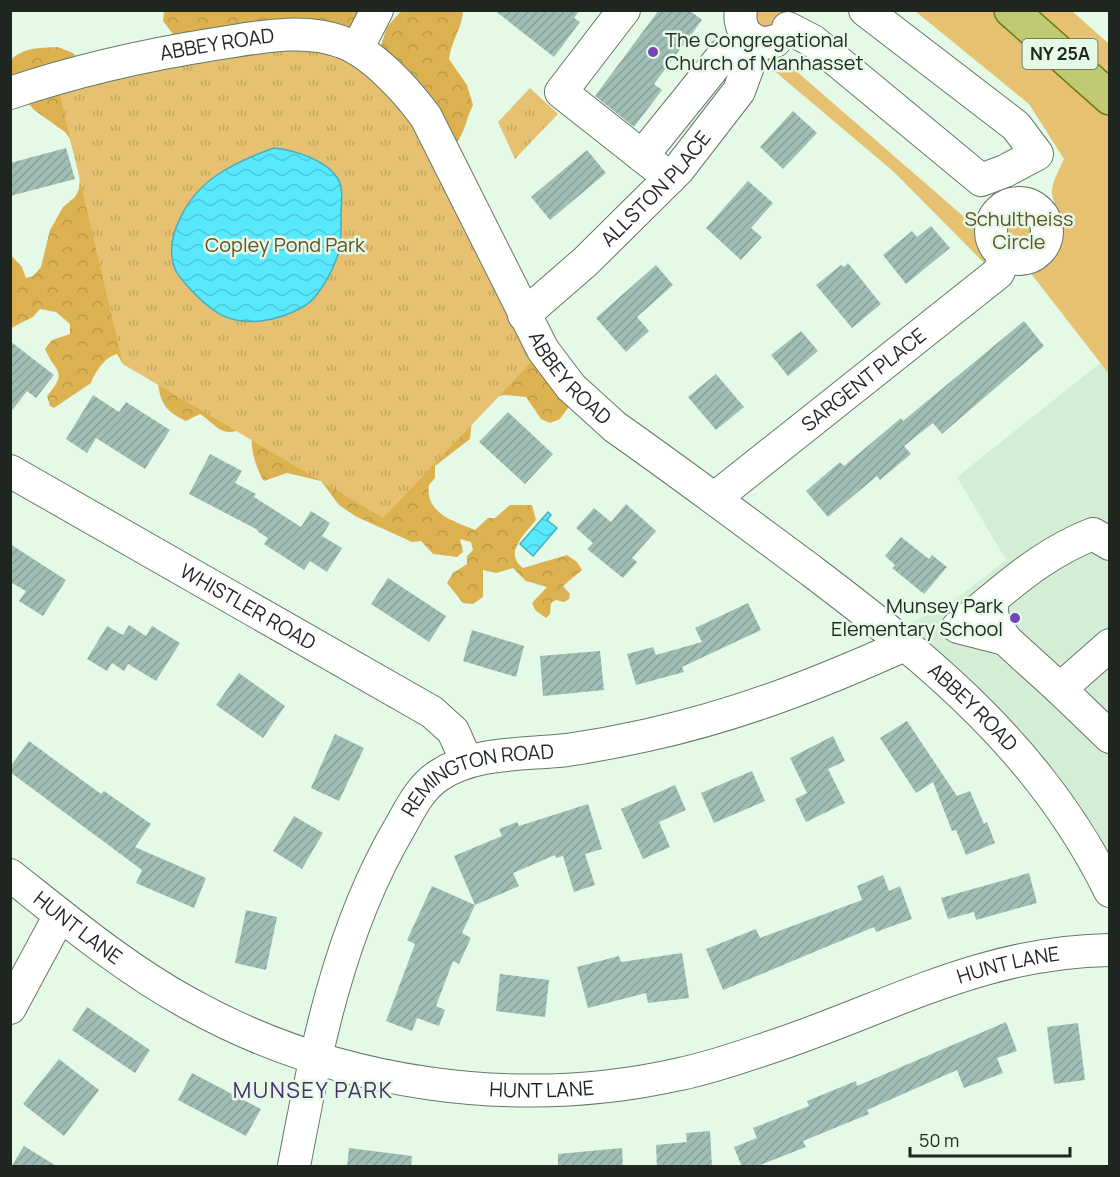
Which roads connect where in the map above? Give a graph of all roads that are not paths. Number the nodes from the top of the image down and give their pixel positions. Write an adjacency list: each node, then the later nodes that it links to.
1 (377, 10): 8 (street)
2 (624, 10): 11 (street)
3 (741, 10): 7 (street)
4 (865, 10): 6 (street)
5 (1011, 10): 10 (main road, NY 25A)
6 (791, 15): 7 (street)
7 (757, 42): 11 (street); 12 (street, ALLSTON PLACE)
8 (357, 49): 9 (street, ABBEY ROAD); 14 (street, ABBEY ROAD)
9 (10, 93)
10 (1110, 98)
11 (642, 156): 12 (street)
12 (670, 178): 14 (street, ALLSTON PLACE)
13 (1006, 256): 16 (street, SARGENT PLACE)
14 (524, 315): 16 (street, ABBEY ROAD)
15 (10, 471): 25 (street, WHISTLER ROAD)
16 (715, 498): 22 (street, ABBEY ROAD)
17 (1110, 544): 18 (street, REMINGTON ROAD)
18 (991, 600): 19 (street, REMINGTON ROAD); 20 (street)
19 (958, 627): 20 (street); 22 (street, REMINGTON ROAD)
20 (1005, 639): 23 (street)
21 (1110, 645): 23 (street)
22 (914, 650): 25 (street, REMINGTON ROAD); 27 (street, ABBEY ROAD)
23 (1060, 690): 24 (street)
24 (1110, 736)
25 (467, 762): 31 (street, REMINGTON ROAD)
26 (10, 875): 28 (street, HUNT LANE)
27 (1110, 891)
28 (60, 915): 30 (street); 31 (street, HUNT LANE)
29 (1110, 950): 31 (street, HUNT LANE)
30 (10, 1008)
31 (314, 1059): 32 (street, REMINGTON ROAD)
32 (294, 1167)

